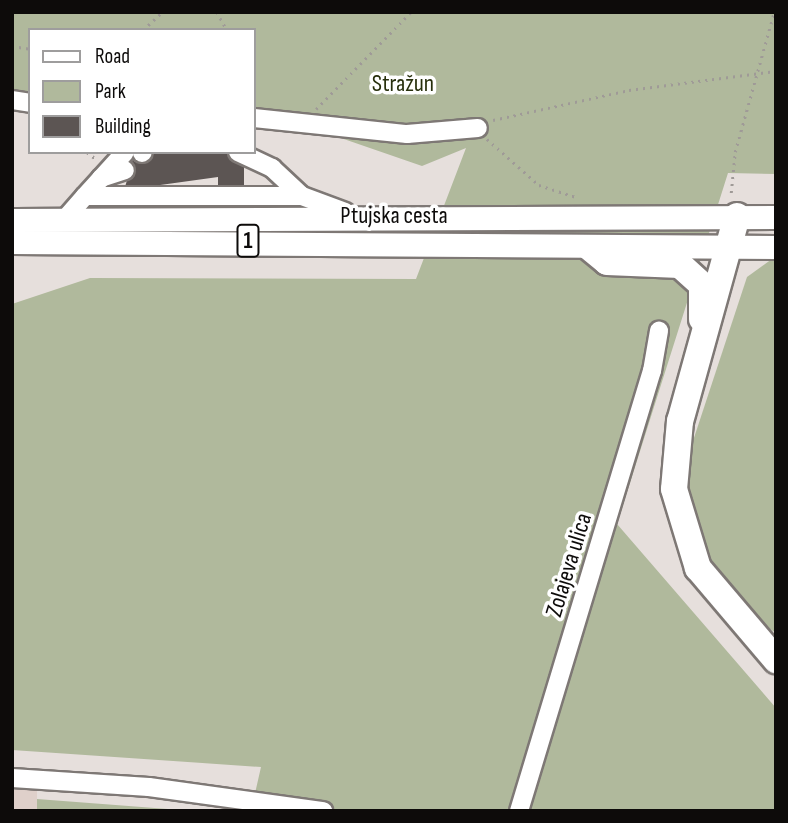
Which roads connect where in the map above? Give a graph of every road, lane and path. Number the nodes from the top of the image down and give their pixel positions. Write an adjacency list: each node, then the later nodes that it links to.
1 (162, 12): 5 (path)
2 (217, 12): 6 (path)
3 (411, 12): 10 (path)
4 (774, 12): 8 (path)
5 (145, 28)
6 (226, 28)
7 (776, 71): 8 (path)
8 (755, 75): 11 (path); 17 (path)
9 (256, 118): 10 (street)
10 (308, 124): 11 (street)
11 (470, 127): 16 (path)
12 (242, 154): 15 (street)
13 (125, 161): 14 (street)
14 (85, 196): 15 (street); 19 (street)
15 (302, 196): 21 (street)
16 (585, 199)
17 (734, 201): 18 (main road, Ptujska cesta / 1); 21 (main road, Ptujska cesta / 1); 23 (highway)
18 (776, 217)
19 (65, 219): 20 (main road, Ptujska cesta / 1); 21 (main road, Ptujska cesta / 1)
20 (12, 220)
21 (386, 221)
22 (12, 242): 25 (main road, Ptujska cesta / 1)
23 (732, 247): 24 (main road, Ptujska cesta / 1); 25 (main road, Ptujska cesta / 1); 27 (highway)
24 (776, 247)
25 (590, 248): 27 (highway)
26 (659, 331): 33 (street, Zolajeva ulica)
27 (699, 352): 28 (highway)
28 (733, 613): 29 (highway); 30 (highway)
29 (776, 639)
30 (776, 660)
31 (12, 778): 32 (street)
32 (323, 811)
33 (519, 811)

